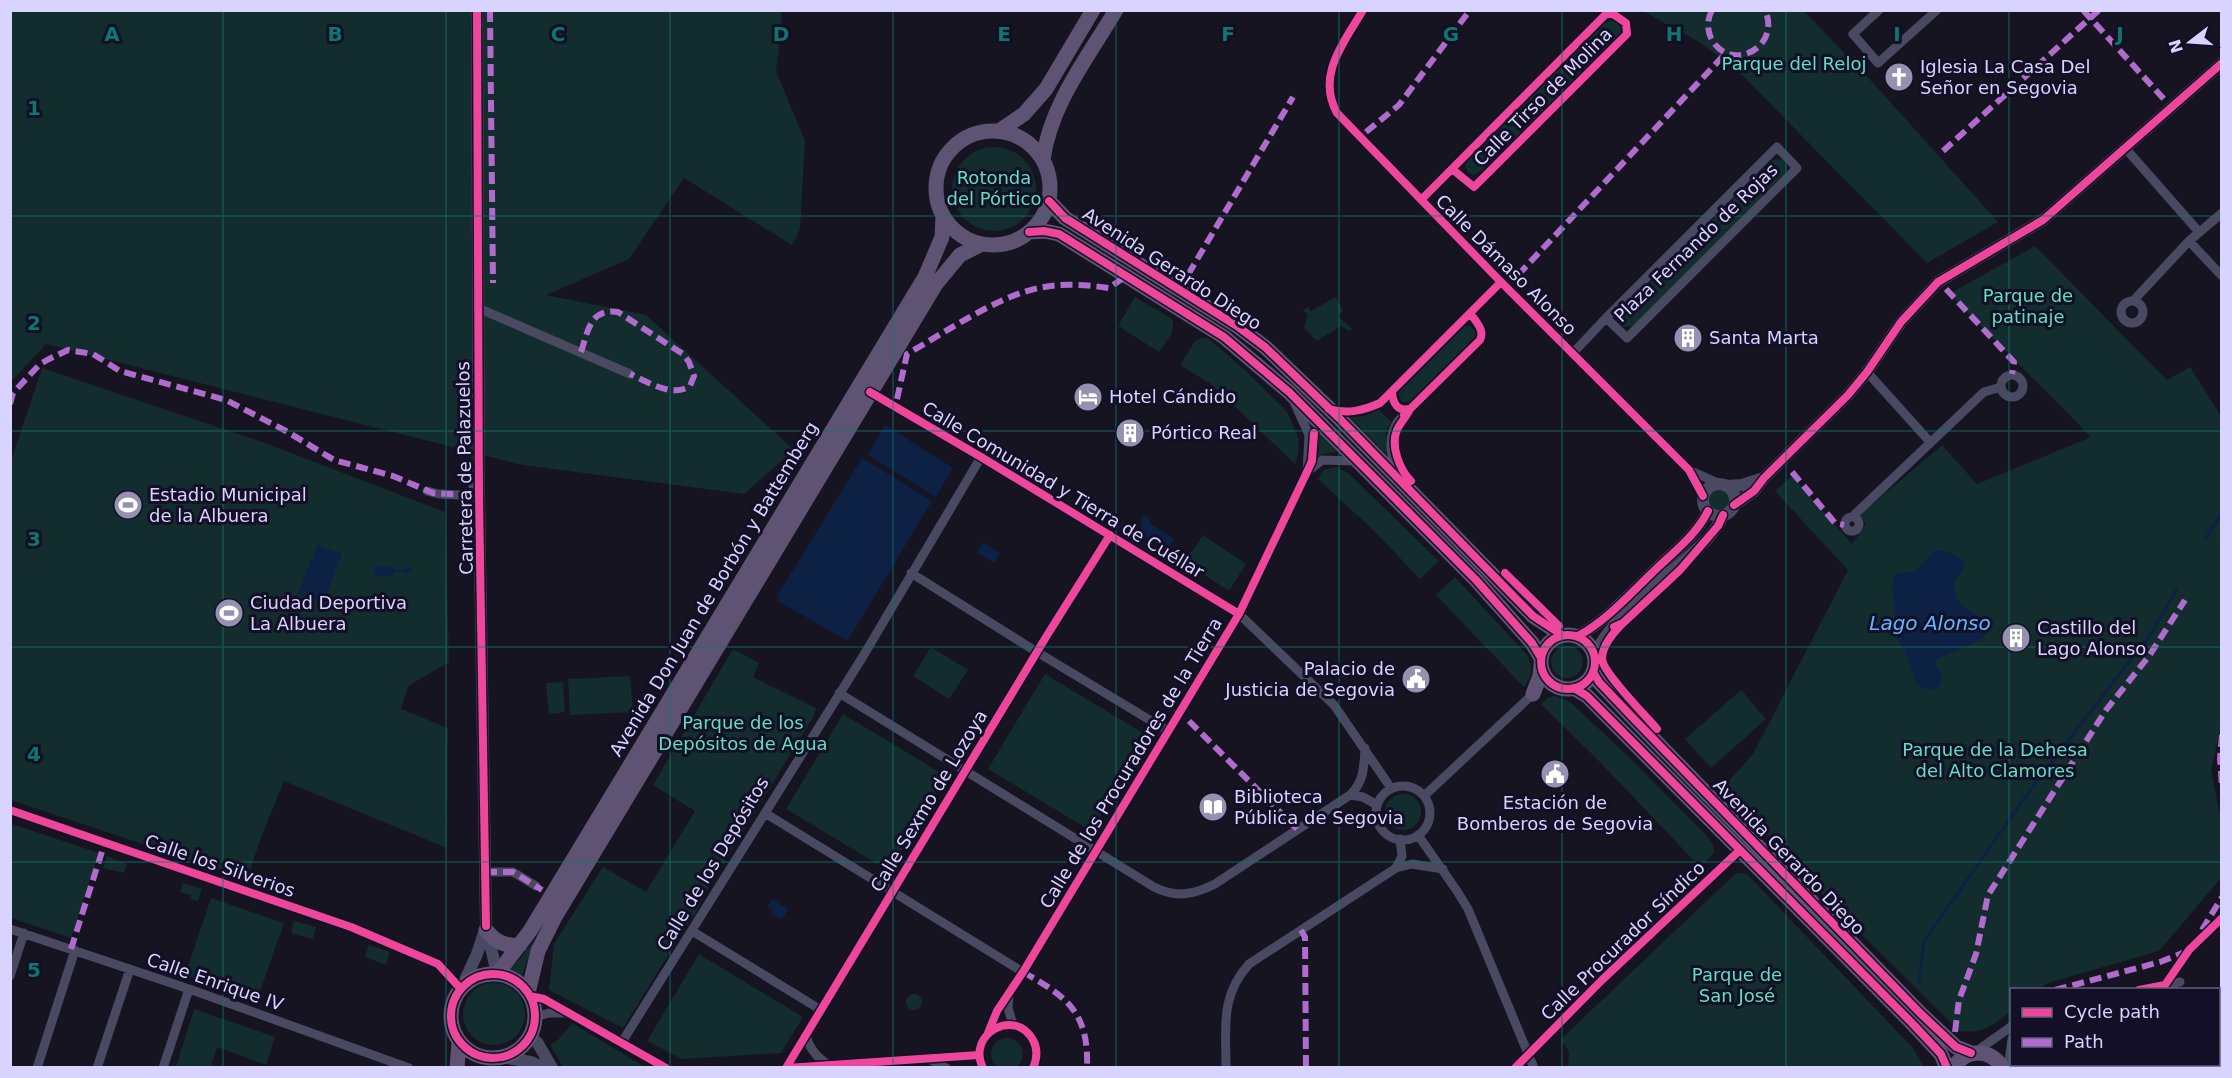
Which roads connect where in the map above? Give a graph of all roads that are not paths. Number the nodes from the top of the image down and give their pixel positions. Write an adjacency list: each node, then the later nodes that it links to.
1 (477, 10): 23 (street, Carretera de Palazuelos)
2 (1093, 10): 8 (main road)
3 (1116, 10): 10 (main road)
4 (1363, 10): 12 (street, Calle Dámaso Alonso)
5 (1879, 10): 6 (street)
6 (1937, 10)
7 (2222, 63): 9 (street)
8 (999, 131): 10 (main road); 15 (main road)
9 (2126, 149): 17 (street); 27 (street)
10 (1043, 160): 13 (main road)
11 (1452, 170): 11 (street, Calle Tirso de Molina); 12 (street, Calle Tirso de Molina)
12 (1421, 200): 21 (street, Calle Dámaso Alonso)
13 (1049, 201): 16 (main road); 33 (main road, Avenida Gerardo Diego)
14 (2222, 213): 17 (street)
15 (944, 215): 19 (main road); 84 (main road, Avenida Don Juan de Borbón y Battemberg)
16 (1029, 232): 19 (main road); 31 (main road, Avenida Gerardo Diego)
17 (2199, 232): 18 (street)
18 (2189, 241): 20 (street); 22 (street)
19 (982, 244): 30 (main road, Avenida Don Juan de Borbón y Battemberg)
20 (2222, 276)
21 (1501, 282): 24 (street); 26 (street, Calle Dámaso Alonso)
22 (2133, 301)
23 (478, 308): 28 (street); 44 (street, Carretera de Palazuelos)
24 (1470, 313): 32 (street); 34 (street)
25 (1606, 318): 25 (street, Plaza Fernando de Rojas); 26 (street, Plaza Fernando de Rojas)
26 (1573, 353): 38 (street, Calle Dámaso Alonso)
27 (1867, 372): 35 (street); 41 (street)
28 (630, 374)
29 (2001, 387): 35 (street)
30 (870, 392): 36 (street, Calle Comunidad y Tierra de Cuéllar); 94 (main road, Avenida Don Juan de Borbón y Battemberg)
31 (1289, 392): 37 (main road, Avenida Gerardo Diego); 39 (street)
32 (1392, 392): 33 (street); 34 (street)
33 (1329, 409): 40 (main road, Avenida Gerardo Diego)
34 (1410, 409): 40 (street)
35 (1930, 442): 49 (street)
36 (981, 457): 50 (street, Calle Comunidad y Tierra de Cuéllar); 51 (street, Calle de los Depósitos)
37 (1358, 461): 39 (street); 57 (main road, Avenida Gerardo Diego)
38 (1689, 470): 42 (street, Calle Dámaso Alonso); 45 (street, Calle Dámaso Alonso)
39 (1307, 472): 52 (street, Calle de los Procuradores de la Tierra)
40 (1397, 477): 53 (main road, Avenida Gerardo Diego)
41 (1764, 478): 42 (street); 46 (street)
42 (1723, 485): 45 (street); 46 (street)
43 (427, 491): 44 (street)
44 (476, 496): 77 (street, Carretera de Palazuelos)
45 (1703, 496): 47 (street)
46 (1734, 505): 48 (street)
47 (1708, 511): 48 (street); 54 (street)
48 (1723, 515): 56 (street)
49 (1852, 517)
50 (1110, 535): 52 (street, Calle Comunidad y Tierra de Cuéllar); 55 (street, Calle Sexmo de Lozoya)
51 (911, 573): 55 (street); 60 (street, Calle de los Depósitos)
52 (1239, 614): 62 (street, Calle de los Procuradores de la Tierra); 63 (street, Calle Comunidad y Tierra de Cuéllar)
53 (1562, 635): 54 (main road); 57 (main road)
54 (1578, 636): 56 (main road)
55 (1037, 652): 62 (street); 64 (street, Calle Sexmo de Lozoya)
56 (1594, 655): 58 (main road)
57 (1541, 662): 59 (main road); 61 (main road)
58 (1593, 672): 59 (main road); 108 (main road, Avenida Gerardo Diego)
59 (1567, 688): 61 (main road); 73 (main road, Avenida Gerardo Diego)
60 (839, 693): 64 (street); 70 (street, Calle de los Depósitos)
61 (1533, 694): 67 (street)
62 (1168, 731): 74 (street, Calle de los Procuradores de la Tierra)
63 (1365, 748): 65 (street, Calle Comunidad y Tierra de Cuéllar); 66 (street)
64 (965, 771): 74 (street); 79 (street, Calle Sexmo de Lozoya)
65 (1391, 788): 67 (street); 68 (street)
66 (1350, 795): 68 (street); 74 (street)
67 (1424, 796): 71 (street)
68 (1377, 805): 72 (street)
69 (10, 810): 93 (street, Calle los Silverios)
70 (765, 813): 79 (street); 82 (street, Calle de los Depósitos)
71 (1418, 835): 72 (street); 76 (street)
72 (1400, 839): 75 (street)
73 (1739, 851): 107 (street, Calle Procurador Síndico); 128 (main road, Avenida Gerardo Diego)
74 (1095, 852): 87 (street, Calle de los Procuradores de la Tierra)
75 (1396, 867): 76 (street); 125 (street)
76 (1443, 869): 107 (street)
77 (485, 872): 78 (street); 80 (street, Carretera de Palazuelos)
78 (536, 886)
79 (892, 891): 87 (street); 96 (street, Calle Sexmo de Lozoya)
80 (486, 928): 84 (main road); 88 (street, Carretera de Palazuelos); 93 (street)
81 (10, 929): 83 (street, Calle Enrique IV)
82 (692, 931): 96 (street); 105 (street, Calle de los Depósitos)
83 (24, 933): 85 (street, Calle Enrique IV); 89 (street)
84 (520, 945): 88 (main road, Avenida Don Juan de Borbón y Battemberg)
85 (75, 951): 86 (street, Calle Enrique IV); 114 (street)
86 (130, 969): 92 (street, Calle Enrique IV); 115 (street)
87 (1023, 972): 95 (street, Calle de los Procuradores de la Tierra)
88 (497, 974): 93 (main road); 94 (main road)
89 (10, 976)
90 (2180, 982): 91 (street)
91 (2149, 988)
92 (189, 989): 116 (street); 117 (street, Calle Enrique IV)
93 (461, 989): 104 (main road)
94 (529, 994): 97 (street); 98 (main road)
95 (1009, 994): 99 (street); 101 (street, Calle de los Procuradores de la Tierra)
96 (821, 1010): 102 (street, Calle Sexmo de Lozoya)
97 (572, 1014): 98 (street); 105 (street)
98 (535, 1017): 103 (main road)
99 (1013, 1025): 101 (street); 113 (street)
100 (2010, 1027): 108 (street)
101 (988, 1033): 109 (street, Calle de los Procuradores de la Tierra)
102 (806, 1034): 112 (street); 122 (street, Calle Sexmo de Lozoya)
103 (529, 1037): 111 (main road); 120 (street)
104 (459, 1042): 111 (main road); 118 (main road)
105 (622, 1042): 121 (street)
106 (2010, 1049): 130 (street)
107 (1527, 1053): 126 (street, Calle Procurador Síndico); 127 (street)
108 (1973, 1053): 129 (main road); 130 (main road, Avenida Gerardo Diego)
109 (979, 1055): 110 (street); 124 (street)
110 (925, 1059): 112 (street); 123 (street)
111 (494, 1061): 119 (street)
112 (827, 1064): 122 (street)
113 (1035, 1066)
114 (38, 1068)
115 (97, 1068)
116 (163, 1068)
117 (409, 1068)
118 (457, 1068)
119 (544, 1068)
120 (552, 1068)
121 (666, 1068)
122 (787, 1068)
123 (946, 1068)
124 (983, 1068)
125 (1226, 1068)
126 (1515, 1068)
127 (1534, 1068)
128 (1947, 1068)
129 (1953, 1068)
130 (2006, 1068)

